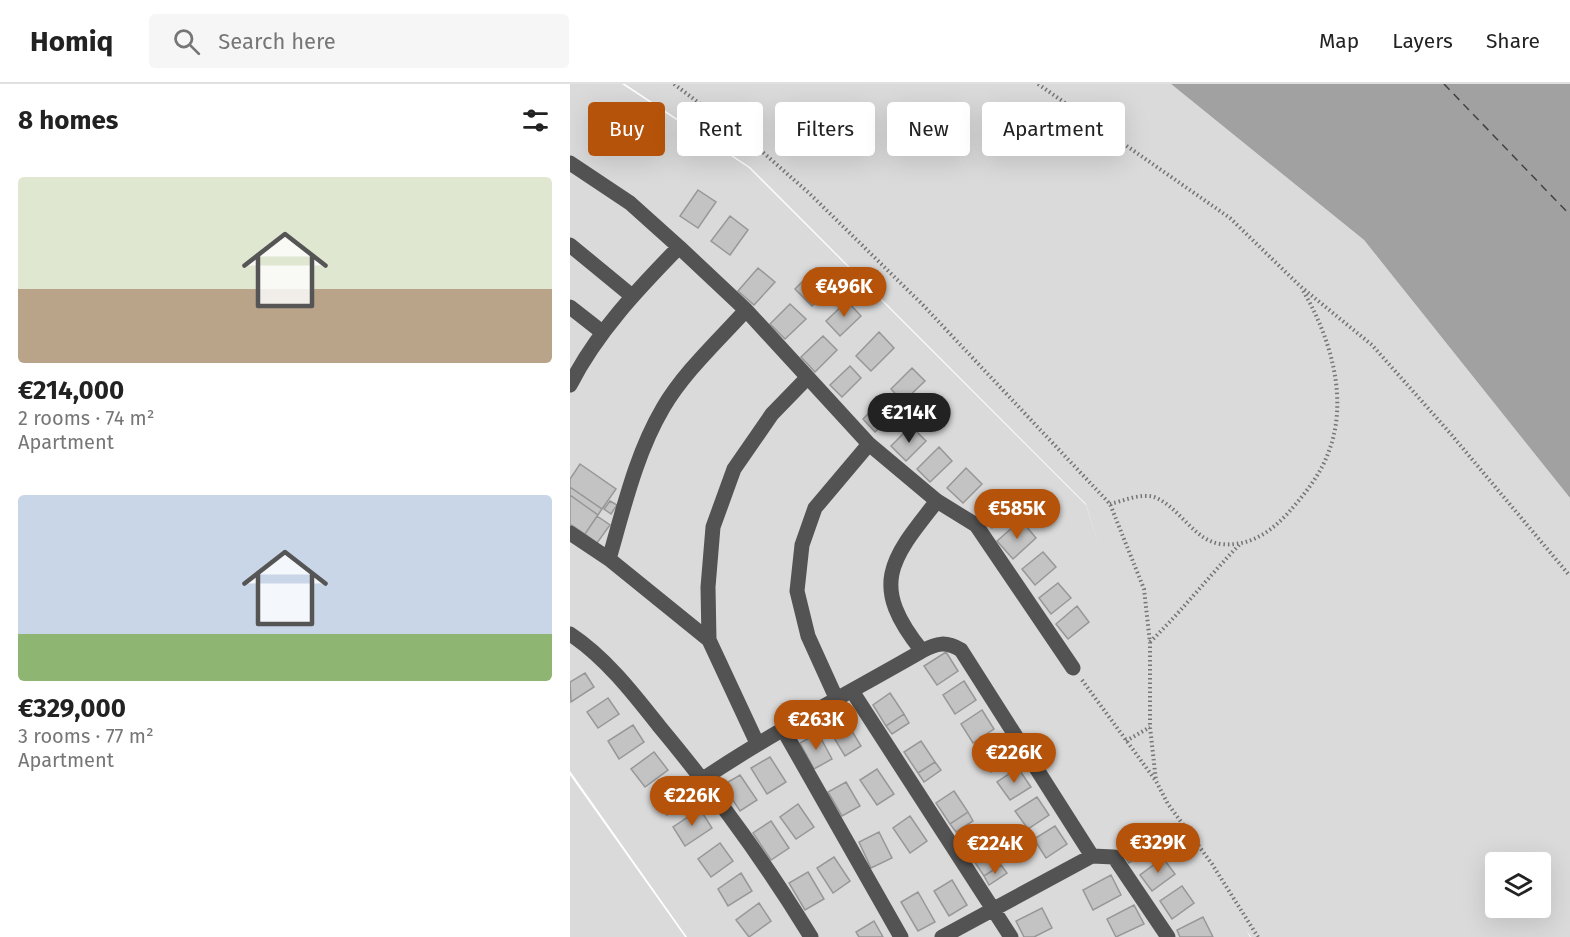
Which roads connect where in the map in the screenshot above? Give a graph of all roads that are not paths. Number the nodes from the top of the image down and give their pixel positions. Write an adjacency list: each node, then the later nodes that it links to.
1 (570, 163): 3 (lane)
2 (570, 245): 4 (lane)
3 (679, 247): 4 (lane); 6 (lane)
4 (632, 296): 7 (lane)
5 (570, 307): 7 (lane)
6 (746, 310): 8 (lane); 13 (lane)
7 (602, 333): 9 (lane)
8 (807, 378): 10 (lane); 15 (lane)
9 (570, 385)
10 (869, 444): 11 (lane); 19 (lane)
11 (937, 501): 16 (lane); 17 (lane)
12 (570, 533): 13 (lane)
13 (609, 559): 15 (lane)
14 (570, 634): 22 (lane)
15 (709, 640): 21 (lane)
16 (922, 651): 18 (lane); 23 (lane)
17 (1073, 668)
18 (852, 691): 19 (lane); 24 (lane)
19 (837, 700): 20 (lane)
20 (784, 731): 21 (lane); 26 (lane)
21 (757, 743): 22 (lane)
22 (703, 779): 25 (lane)
23 (1092, 856): 24 (lane); 29 (lane)
24 (993, 909): 27 (lane); 28 (lane)
25 (811, 937)
26 (901, 937)
27 (942, 937)
28 (1011, 937)
29 (1168, 937)

